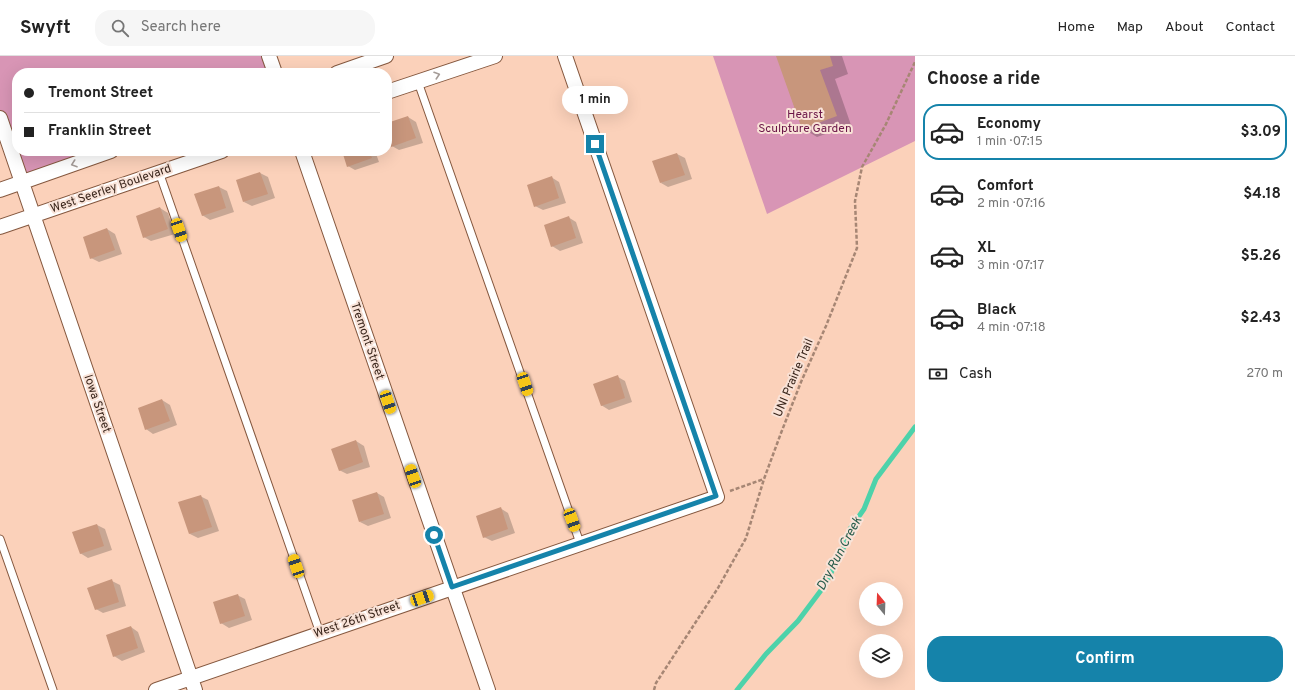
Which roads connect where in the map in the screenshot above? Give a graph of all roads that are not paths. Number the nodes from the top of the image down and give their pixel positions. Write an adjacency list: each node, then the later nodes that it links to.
1 (269, 56): 5 (street)
2 (386, 56): 6 (street)
3 (495, 56): 7 (street, one-way to 3)
4 (565, 56): 21 (street, West 26th Street)
5 (273, 68)
6 (351, 68)
7 (418, 82): 8 (street); 21 (lane)
8 (392, 90)
9 (0, 118): 10 (street, Iowa Street)
10 (12, 153)
11 (13, 156): 16 (street, Iowa Street)
12 (97, 156): 16 (street, one-way to 16)
13 (207, 156): 15 (street, West Seerley Boulevard)
14 (304, 156): 22 (street, Tremont Street)
15 (159, 172): 18 (street, West Seerley Boulevard); 23 (lane)
16 (22, 182): 17 (street); 18 (street, Iowa Street)
17 (0, 190)
18 (33, 216): 19 (street, West Seerley Boulevard); 24 (street, Iowa Street)
19 (0, 227)
20 (0, 539): 25 (lane)
21 (580, 543): 22 (street, West 26th Street)
22 (452, 587): 23 (street, West 26th Street); 27 (street, Tremont Street)
23 (320, 633): 24 (street, West 26th Street)
24 (193, 684): 26 (street, West 26th Street)
25 (53, 690)
26 (156, 690)
27 (488, 690)

